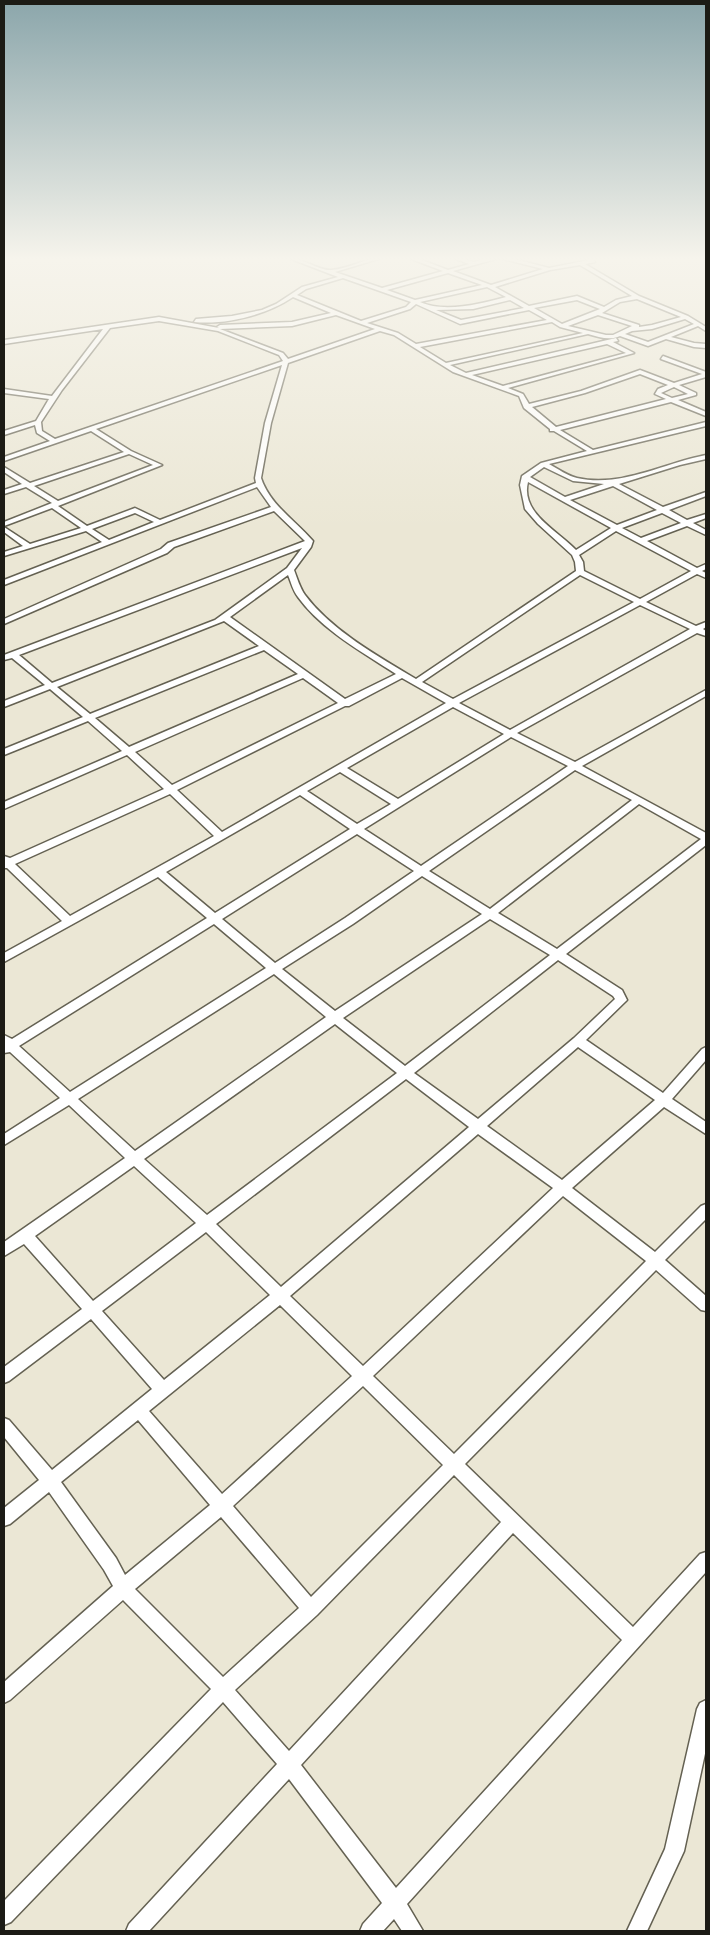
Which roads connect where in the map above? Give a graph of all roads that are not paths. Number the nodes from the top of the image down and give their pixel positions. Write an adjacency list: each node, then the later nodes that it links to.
1 (92, 347): 16 (street)
2 (267, 347): 9 (street)
3 (325, 347): 9 (street)
4 (418, 347): 10 (street)
5 (525, 347): 10 (street)
6 (584, 347): 11 (street)
7 (619, 347): 14 (street)
8 (663, 358): 12 (street)
9 (286, 360): 22 (street); 35 (street)
10 (443, 364): 11 (street)
11 (464, 375): 14 (street)
12 (706, 375): 13 (street)
13 (674, 385): 17 (street); 17 (street); 18 (street)
14 (505, 387): 18 (street)
15 (4, 391): 16 (street)
16 (53, 398): 20 (street)
17 (670, 400): 19 (street); 23 (street)
18 (526, 407): 23 (street)
19 (706, 414)
20 (38, 422): 24 (street); 25 (street)
21 (706, 424): 27 (street)
22 (90, 428): 25 (street); 26 (street)
23 (552, 430): 27 (street)
24 (4, 433)
25 (54, 442): 29 (street)
26 (129, 452): 34 (street); 39 (street)
27 (592, 452): 30 (street)
28 (706, 456): 33 (street)
29 (4, 459)
30 (544, 464): 32 (street); 33 (street)
31 (4, 469): 34 (street)
32 (524, 477): 38 (street); 55 (street)
33 (612, 483): 38 (street); 41 (street)
34 (28, 484): 36 (street); 39 (street)
35 (259, 484): 40 (street); 43 (street)
36 (4, 492)
37 (706, 494): 41 (street)
38 (565, 499): 46 (street)
39 (55, 505): 45 (street); 48 (street)
40 (275, 508): 52 (street); 63 (street)
41 (665, 510): 44 (street); 46 (street)
42 (706, 516): 44 (street)
43 (159, 522): 48 (street); 51 (street)
44 (687, 523): 49 (street); 50 (street)
45 (4, 524)
46 (617, 527): 50 (street); 55 (street)
47 (4, 529): 53 (street)
48 (85, 529): 51 (street); 53 (street)
49 (706, 533)
50 (641, 541): 56 (street)
51 (107, 542): 60 (street)
52 (309, 544): 57 (street); 68 (street)
53 (28, 546): 54 (street)
54 (4, 554)
55 (575, 554): 58 (street)
56 (702, 568): 59 (street); 61 (street)
57 (290, 570): 62 (street); 70 (street)
58 (580, 572): 61 (street); 71 (street)
59 (706, 576)
60 (4, 583)
61 (641, 601): 65 (street); 74 (street)
62 (226, 618): 67 (street); 72 (street)
63 (4, 622)
64 (706, 624): 65 (street)
65 (696, 630): 66 (street); 78 (street)
66 (706, 634)
67 (264, 646): 69 (street); 77 (street)
68 (8, 656): 72 (street)
69 (302, 675): 76 (street); 80 (street)
70 (401, 675): 71 (street); 76 (street)
71 (417, 682): 74 (street)
72 (51, 685): 75 (street); 77 (street)
73 (706, 693): 81 (street)
74 (453, 703): 78 (street); 82 (street)
75 (4, 704)
76 (346, 704): 83 (street)
77 (91, 717): 79 (street); 80 (street)
78 (511, 733): 81 (street); 86 (street)
79 (4, 752)
80 (130, 752): 83 (street); 87 (street)
81 (575, 766): 85 (street); 93 (street)
82 (340, 768): 84 (street); 86 (street)
83 (172, 789): 89 (street); 91 (street)
84 (300, 791): 88 (street); 89 (street)
85 (638, 800): 90 (street); 94 (street)
86 (397, 803): 88 (street)
87 (4, 806)
88 (357, 828): 93 (street); 95 (street)
89 (221, 837): 92 (street)
90 (706, 838): 97 (street)
91 (5, 863): 96 (street)
92 (159, 872): 95 (street); 96 (street)
93 (421, 872): 94 (street); 99 (street)
94 (491, 913): 97 (street); 100 (street)
95 (213, 918): 99 (street); 102 (street)
96 (69, 921): 98 (street)
97 (557, 955): 101 (street); 104 (street)
98 (4, 958)
99 (276, 968): 100 (street); 105 (street)
100 (334, 1018): 104 (street); 110 (street)
101 (578, 1041): 106 (street); 107 (street)
102 (6, 1045): 105 (street)
103 (706, 1052): 106 (street)
104 (405, 1073): 107 (street); 113 (street)
105 (71, 1099): 109 (street); 110 (street)
106 (664, 1100): 108 (street); 111 (street)
107 (477, 1126): 111 (street); 117 (street)
108 (706, 1129)
109 (4, 1140)
110 (134, 1159): 113 (street); 114 (street)
111 (561, 1189): 116 (street); 120 (street)
112 (706, 1210): 116 (street)
113 (207, 1224): 117 (street); 119 (street)
114 (25, 1235): 115 (street); 119 (street)
115 (4, 1250)
116 (657, 1260): 118 (street); 125 (street)
117 (280, 1296): 120 (street); 122 (street)
118 (706, 1305)
119 (92, 1310): 121 (street); 122 (street)
120 (364, 1375): 125 (street); 127 (street)
121 (4, 1376)
122 (162, 1390): 123 (street)
123 (139, 1410): 126 (street); 127 (street)
124 (4, 1425): 126 (street)
125 (455, 1464): 129 (street); 132 (street)
126 (50, 1480): 128 (street); 131 (street)
127 (221, 1506): 131 (street); 132 (street)
128 (4, 1518)
129 (513, 1521): 133 (street); 137 (street)
130 (705, 1564): 133 (street)
131 (123, 1588): 134 (street); 135 (street)
132 (311, 1608): 134 (street)
133 (633, 1638): 138 (street)
134 (222, 1688): 137 (street); 139 (street)
135 (4, 1694)
136 (706, 1709): 143 (street)
137 (290, 1765): 138 (street); 140 (street)
138 (395, 1904): 141 (street); 142 (street)
139 (4, 1915)
140 (136, 1931)
141 (370, 1931)
142 (413, 1931)
143 (637, 1931)

